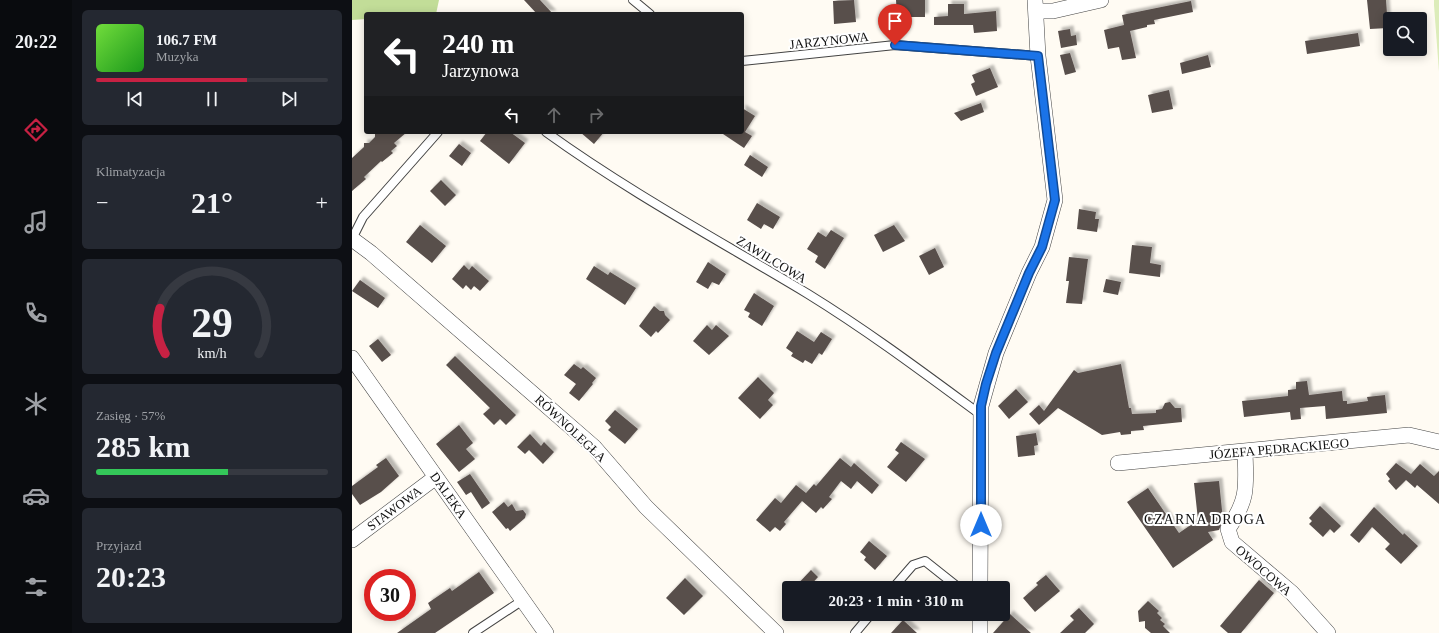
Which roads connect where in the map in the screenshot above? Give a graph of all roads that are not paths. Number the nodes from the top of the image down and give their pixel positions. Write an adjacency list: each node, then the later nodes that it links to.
1 (633, 0): 4 (lane)
2 (1101, 0): 3 (street)
3 (1035, 6): 5 (street)
4 (648, 12)
5 (1038, 56): 6 (lane, JARZYNOWA); 11 (street)
6 (744, 61)
7 (436, 134): 9 (lane)
8 (549, 134): 11 (lane, ZAWILCOWA)
9 (352, 239): 25 (street, RÓWNOLEGŁA)
10 (352, 358): 15 (street, DALEKA)
11 (981, 415): 19 (street)
12 (1439, 442): 13 (street, JÓZEFA PĘDRACKIEGO)
13 (1245, 451): 14 (street, JÓZEFA PĘDRACKIEGO); 28 (street, OWOCOWA)
14 (1118, 463)
15 (436, 476): 16 (street, STAWOWA); 20 (street, DALEKA)
16 (352, 540)
17 (899, 581): 18 (lane)
18 (950, 581)
19 (980, 581)
20 (522, 600): 23 (lane); 24 (street, DALEKA)
21 (865, 621): 26 (lane)
22 (980, 621): 27 (street)
23 (473, 633)
24 (546, 633)
25 (776, 633)
26 (855, 633)
27 (980, 633)
28 (1328, 633)

